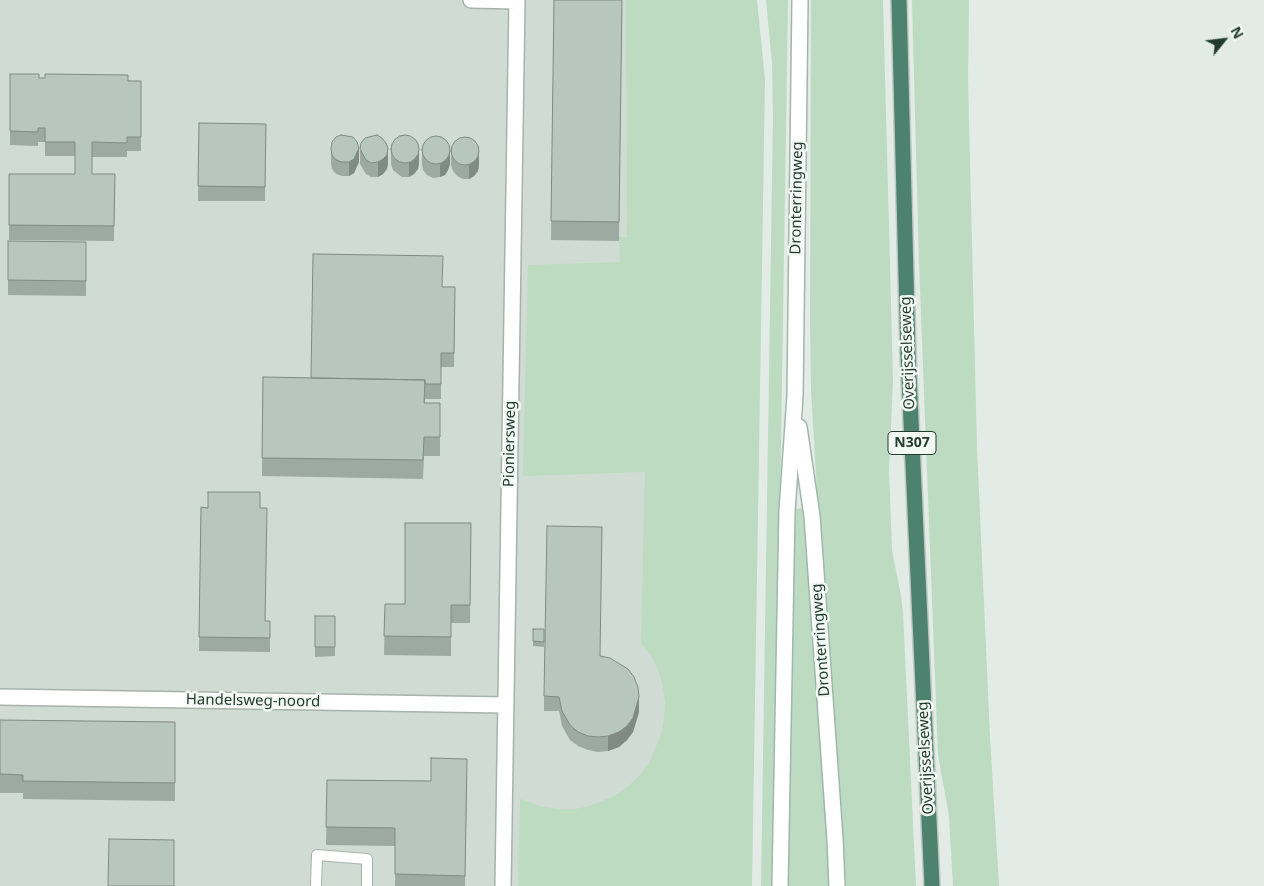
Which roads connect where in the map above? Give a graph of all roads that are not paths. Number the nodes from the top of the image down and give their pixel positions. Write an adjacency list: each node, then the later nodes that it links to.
1 (471, 0): 4 (street, Pioniersweg)
2 (800, 0): 5 (street, Dronterringweg)
3 (899, 0): 13 (highway, Overijsselseweg / N307)
4 (518, 1): 7 (street, Pioniersweg)
5 (795, 396): 11 (street, Dronterringweg); 12 (street, Dronterringweg)
6 (0, 697): 7 (street, Handelsweg-noord)
7 (506, 705): 10 (street, Pioniersweg)
8 (316, 886): 9 (lane)
9 (367, 886)
10 (503, 886)
11 (780, 886)
12 (837, 886)
13 (932, 886)

